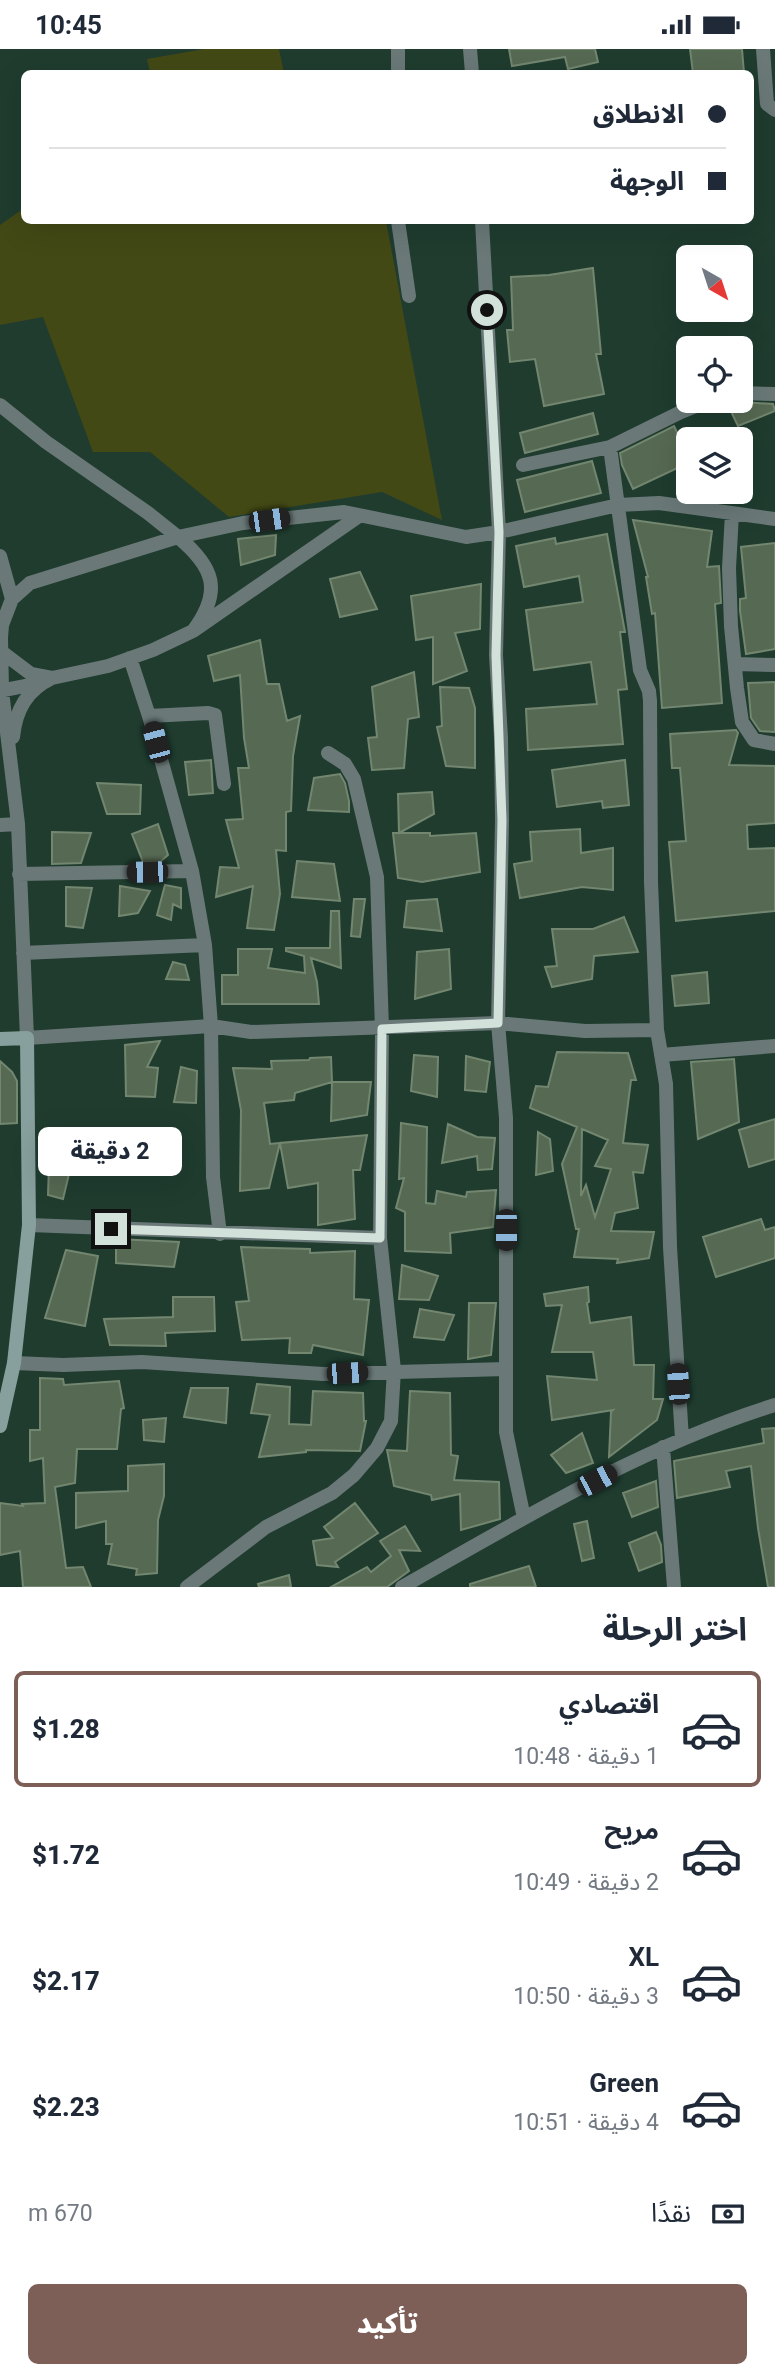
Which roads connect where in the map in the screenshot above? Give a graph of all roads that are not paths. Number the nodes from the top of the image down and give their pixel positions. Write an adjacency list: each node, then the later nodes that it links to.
1 (398, 49): 4 (street)
2 (470, 49): 5 (street)
3 (763, 49): 6 (street)
4 (398, 70)
5 (472, 70)
6 (775, 110)
7 (398, 224): 9 (street)
8 (482, 224): 20 (street)
9 (410, 296)
10 (753, 393): 11 (street)
11 (775, 394)
12 (0, 405): 21 (street)
13 (677, 413): 14 (street)
14 (610, 447): 15 (street); 16 (street)
15 (523, 465)
16 (618, 505): 17 (street); 20 (street); 45 (street)
17 (732, 513): 19 (street); 27 (street)
18 (359, 516): 20 (street); 21 (street); 24 (street)
19 (775, 519)
20 (499, 532): 42 (street)
21 (178, 537): 23 (street); 24 (street)
22 (0, 556): 23 (street)
23 (12, 599): 25 (street)
24 (193, 631): 26 (street)
25 (2, 652): 29 (street); 30 (street)
26 (130, 658): 29 (street); 31 (street)
27 (735, 664): 28 (street); 32 (street)
28 (775, 665)
29 (47, 680): 30 (street); 33 (street)
30 (1, 691): 33 (street)
31 (149, 716): 35 (street); 38 (street)
32 (775, 744)
33 (9, 751): 36 (street)
34 (328, 753): 44 (street)
35 (224, 784)
36 (18, 824): 37 (street); 39 (street)
37 (0, 825)
38 (191, 871): 39 (street); 40 (street)
39 (19, 874): 41 (street)
40 (205, 945): 41 (street); 43 (street)
41 (23, 953): 46 (street)
42 (498, 1023): 44 (street); 45 (street); 54 (street)
43 (211, 1026): 44 (street); 46 (street); 51 (street)
44 (382, 1029): 52 (street)
45 (657, 1030): 49 (street)
46 (27, 1038): 47 (street); 50 (street)
47 (0, 1039)
48 (775, 1046): 49 (street)
49 (661, 1055): 58 (street)
50 (29, 1225): 51 (street); 53 (street)
51 (220, 1234): 52 (street)
52 (380, 1238): 55 (street)
53 (14, 1363): 55 (street); 57 (street)
54 (506, 1369): 55 (street); 60 (street)
55 (394, 1370): 61 (street)
56 (775, 1405): 58 (street)
57 (0, 1423)
58 (682, 1439): 59 (street)
59 (663, 1447): 60 (street); 63 (street)
60 (524, 1518): 62 (street)
61 (187, 1587)
62 (402, 1587)
63 (674, 1587)

